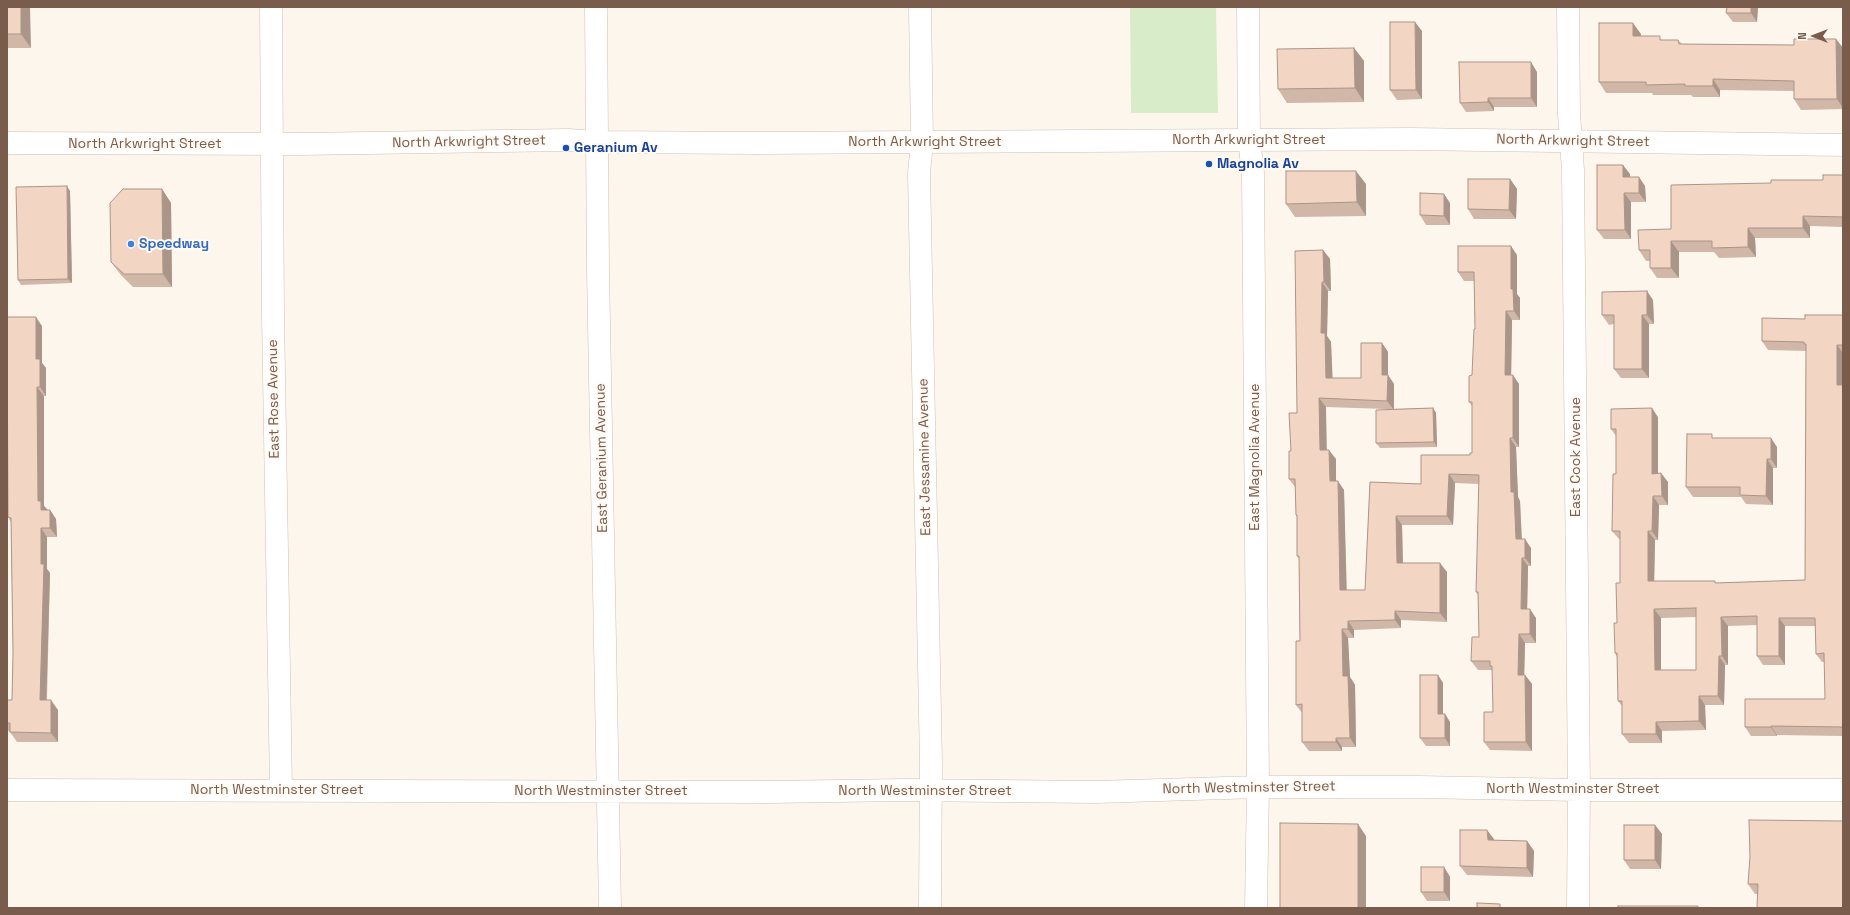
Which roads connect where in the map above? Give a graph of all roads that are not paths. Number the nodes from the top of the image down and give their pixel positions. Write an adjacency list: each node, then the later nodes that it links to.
1 (271, 7): 11 (street, East Rose Avenue)
2 (596, 7): 7 (street, East Geranium Avenue)
3 (920, 7): 8 (street, East Jessamine Avenue)
4 (1248, 7): 6 (street, East Magnolia Avenue)
5 (1568, 7): 9 (street, East Cook Avenue)
6 (1249, 140): 8 (street, North Arkwright Street); 9 (street, North Arkwright Street); 13 (street, East Magnolia Avenue)
7 (596, 142): 8 (street, North Arkwright Street); 11 (street, North Arkwright Street); 18 (street, East Geranium Avenue)
8 (922, 142): 19 (street, East Jessamine Avenue)
9 (1572, 142): 12 (street, North Arkwright Street); 16 (street, East Cook Avenue)
10 (7, 143): 11 (street, North Arkwright Street)
11 (272, 144): 15 (street, East Rose Avenue)
12 (1843, 145)
13 (1258, 787): 16 (street, North Westminster Street); 19 (street, North Westminster Street); 22 (street, East Magnolia Avenue)
14 (7, 790): 15 (street, North Westminster Street)
15 (281, 790): 18 (street, North Westminster Street)
16 (1579, 790): 17 (street, North Westminster Street); 23 (street, East Cook Avenue)
17 (1843, 790)
18 (608, 791): 19 (street, North Westminster Street); 20 (street, East Geranium Avenue)
19 (932, 791): 21 (street, East Jessamine Avenue)
20 (610, 908)
21 (930, 908)
22 (1256, 908)
23 (1578, 908)

